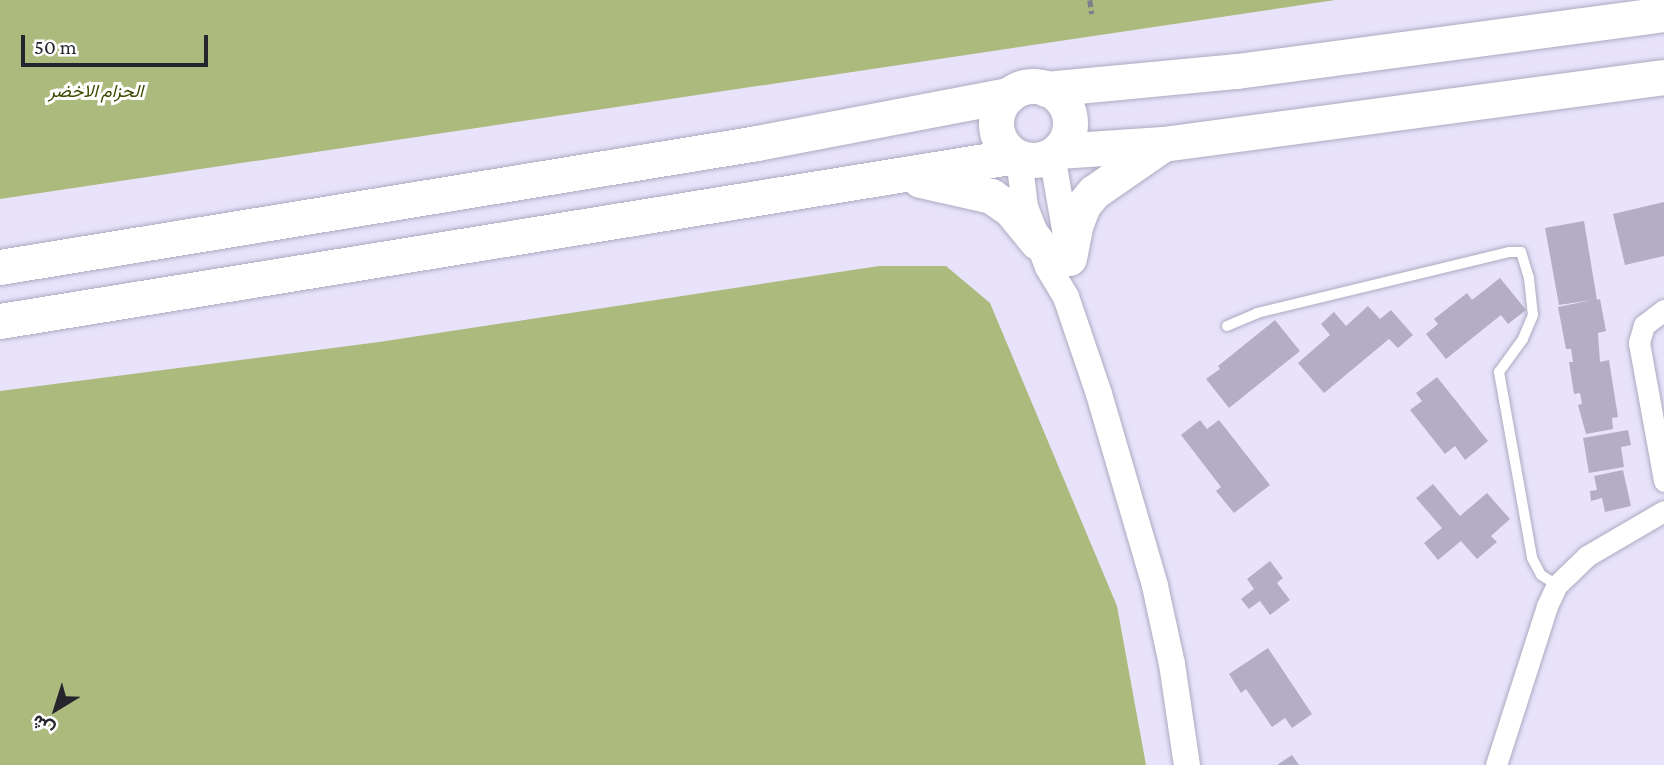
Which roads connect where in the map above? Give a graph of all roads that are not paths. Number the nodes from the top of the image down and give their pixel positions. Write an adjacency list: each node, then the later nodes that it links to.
1 (1664, 14): 3 (main road)
2 (1664, 77): 5 (main road)
3 (1046, 89): 4 (main road); 6 (main road)
4 (1009, 95): 6 (main road); 10 (main road)
5 (1163, 144): 6 (main road); 9 (main road)
6 (1036, 155): 7 (main road); 8 (street); 9 (street)
7 (908, 173): 8 (main road); 13 (main road)
8 (1037, 242): 11 (street)
9 (1069, 258): 11 (street)
10 (0, 267)
11 (1066, 297): 18 (street)
12 (1664, 310): 15 (street)
13 (0, 321)
14 (1227, 326): 17 (lane)
15 (1664, 481)
16 (1664, 510): 17 (street)
17 (1558, 585): 19 (street)
18 (1186, 765)
19 (1496, 765)

